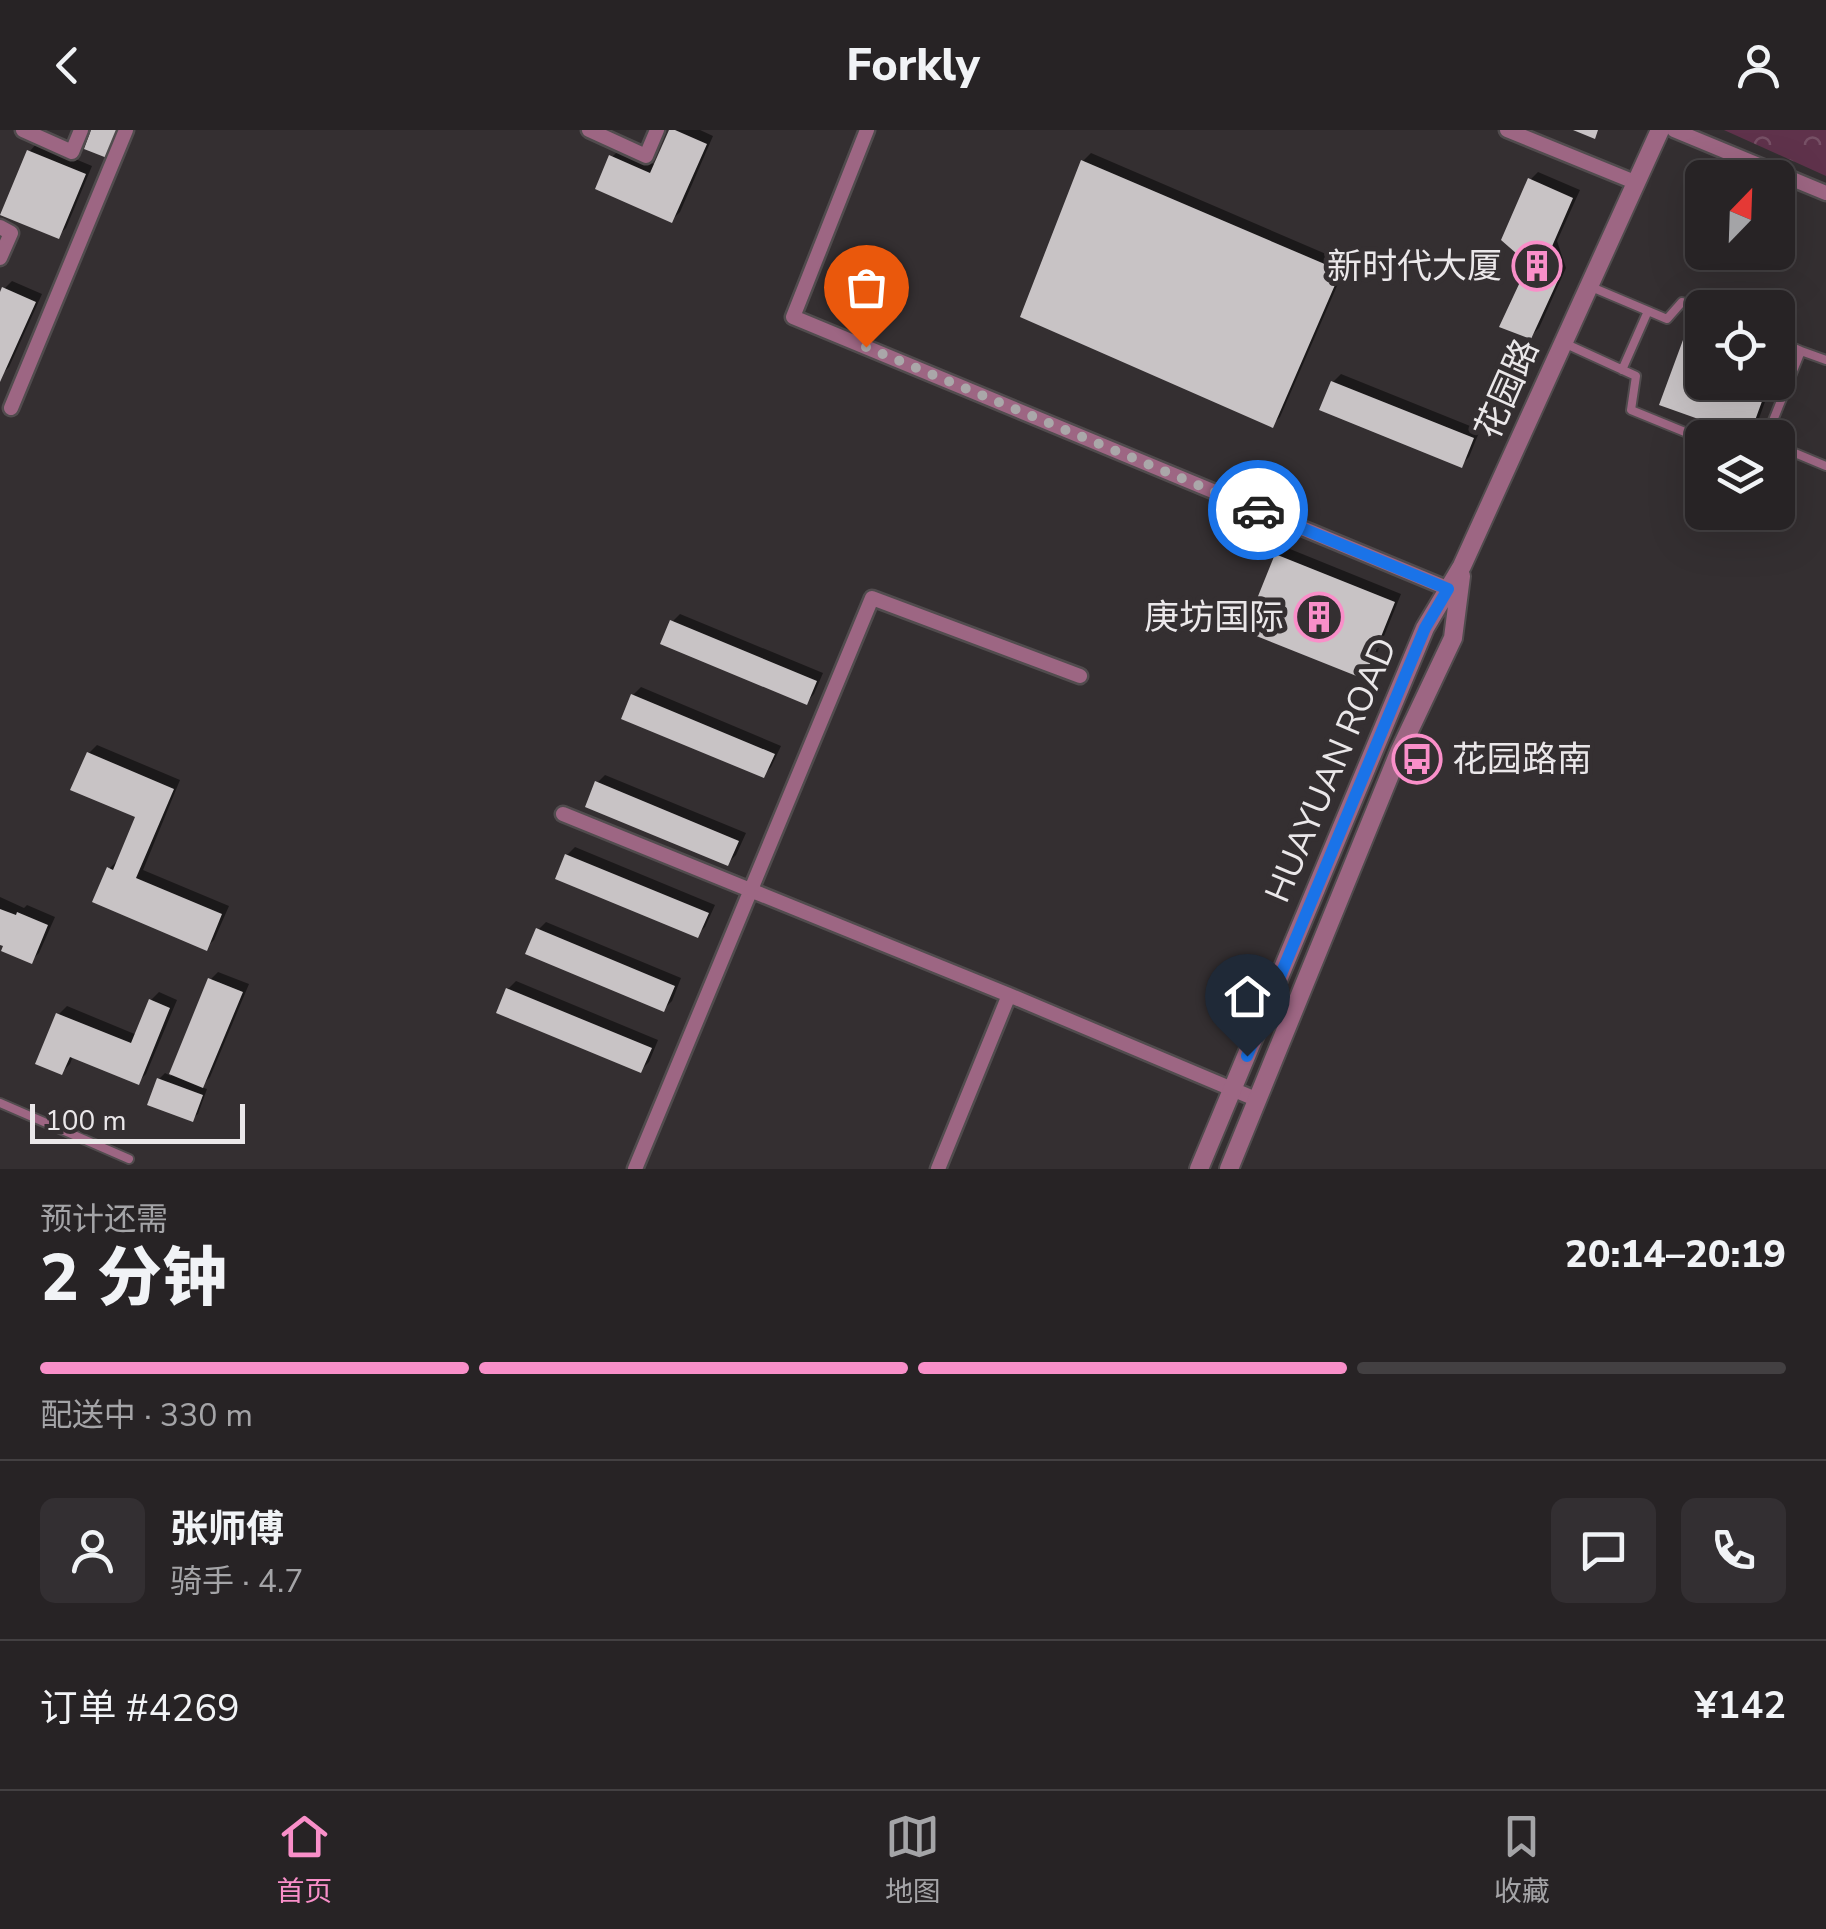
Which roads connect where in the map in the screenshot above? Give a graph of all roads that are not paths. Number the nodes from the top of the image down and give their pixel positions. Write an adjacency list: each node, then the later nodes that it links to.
1 (23, 130): 2 (street)
2 (81, 130)
3 (126, 130): 22 (street)
4 (590, 130): 5 (street)
5 (657, 130)
6 (867, 130): 28 (street)
7 (1507, 130): 10 (street)
8 (1660, 130): 10 (street, 花园路)
9 (1674, 130): 11 (street)
10 (1637, 184): 14 (street, 花园路)
11 (1826, 193)
12 (0, 227): 13 (street)
13 (0, 258)
14 (1590, 286): 16 (lane); 17 (street, 花园路)
15 (1685, 303): 16 (lane)
16 (1648, 311): 21 (lane)
17 (1564, 343): 21 (lane); 27 (street, 花园路)
18 (1795, 348): 19 (lane)
19 (1801, 351): 20 (lane); 23 (lane)
20 (1826, 360)
21 (1622, 370): 24 (lane)
22 (11, 408)
23 (1773, 420)
24 (1685, 432)
25 (1795, 453): 26 (lane)
26 (1826, 466)
27 (1462, 566): 28 (street, HUAYUAN ROAD); 34 (street)
28 (1448, 589): 33 (street, HUAYUAN ROAD)
29 (1080, 676): 31 (street)
30 (563, 814): 31 (street)
31 (750, 890): 32 (street); 37 (street)
32 (1009, 995): 33 (street); 38 (street)
33 (1232, 1090): 34 (street); 39 (street, HUAYUAN ROAD)
34 (1258, 1100): 40 (street)
35 (0, 1103): 36 (lane)
36 (130, 1159)
37 (635, 1169)
38 (938, 1169)
39 (1199, 1169)
40 (1228, 1169)

